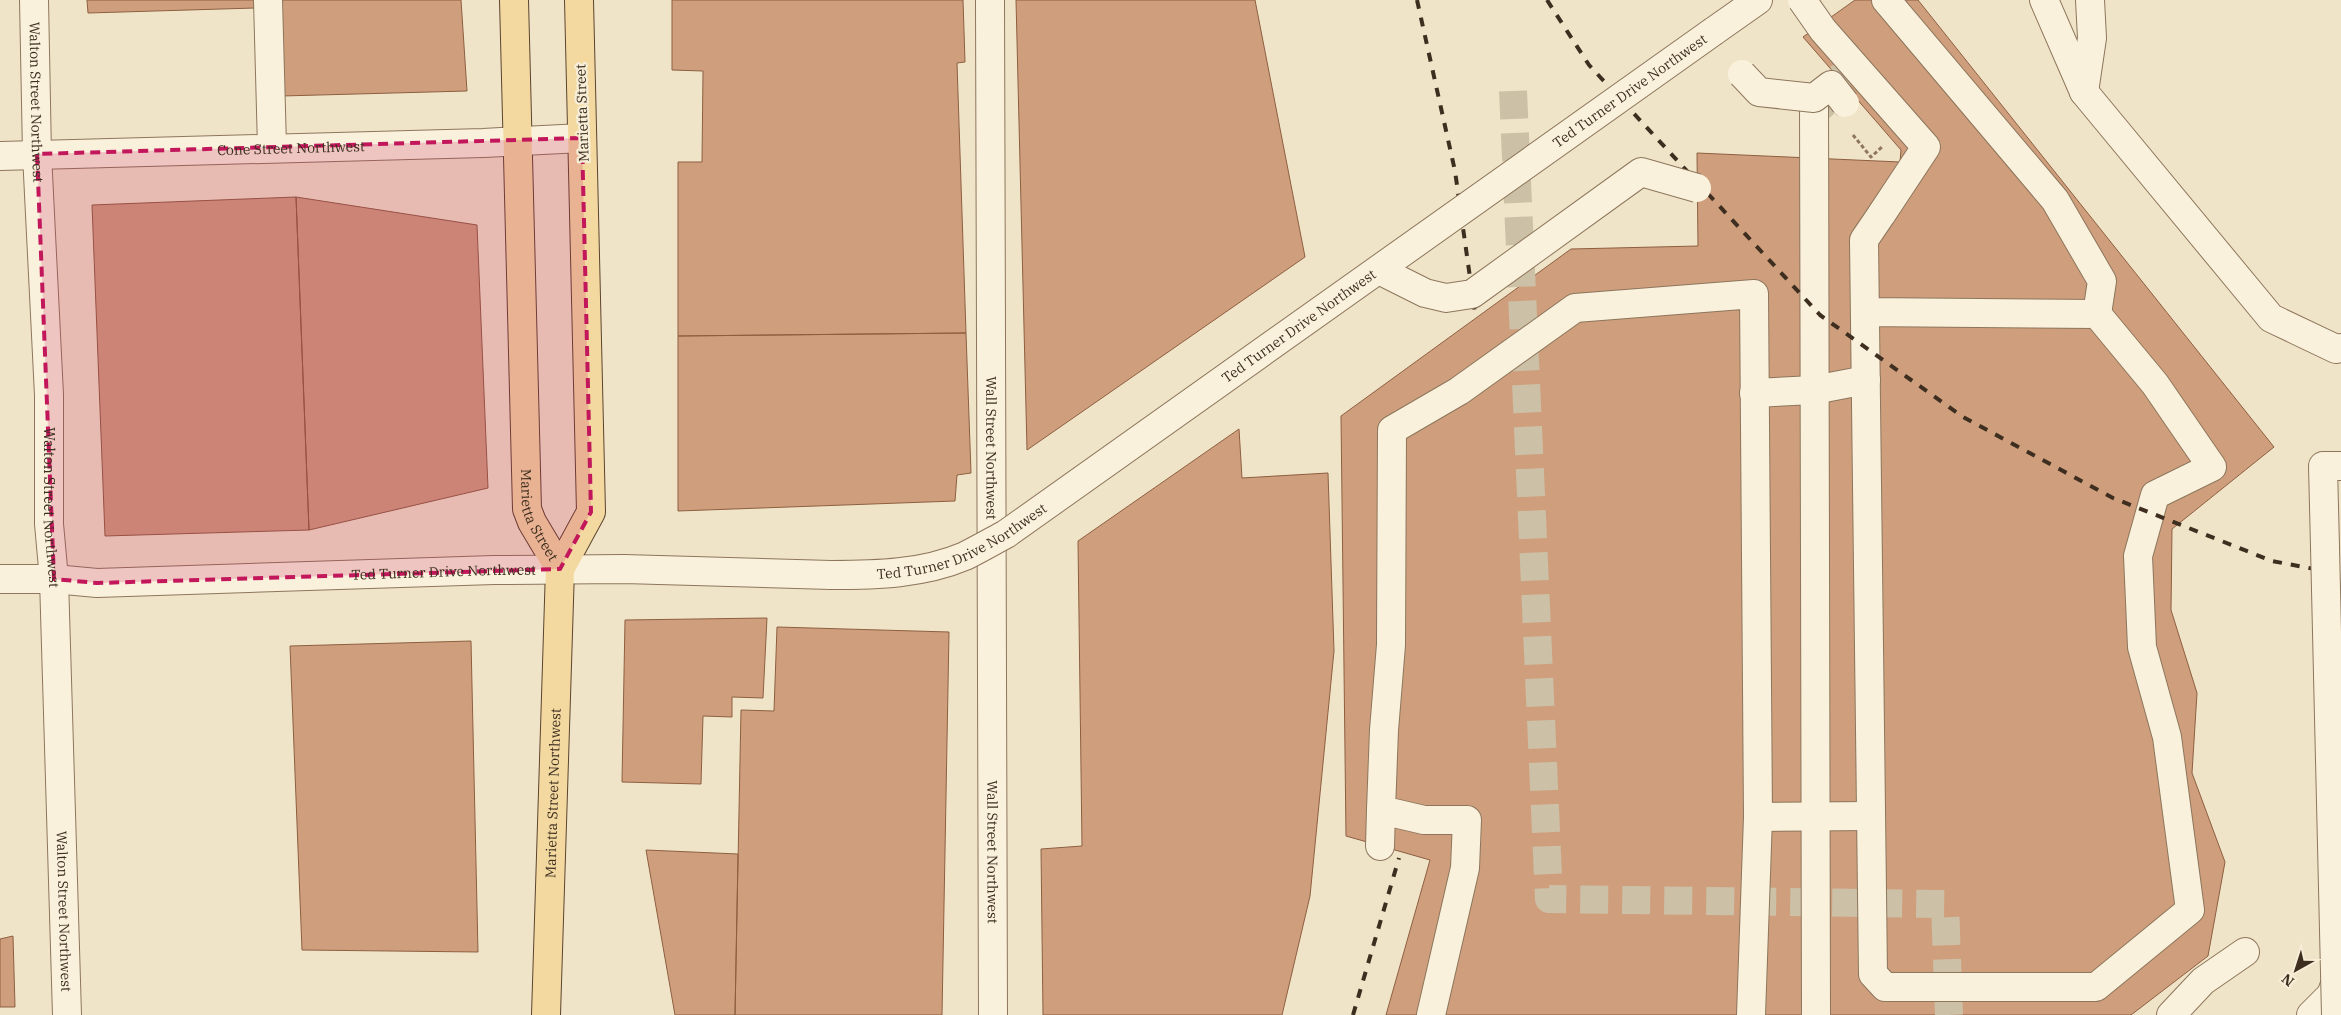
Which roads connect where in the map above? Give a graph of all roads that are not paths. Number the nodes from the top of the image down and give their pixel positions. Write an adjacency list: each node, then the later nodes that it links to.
1 (34, 0): 18 (street, Walton Street Northwest)
2 (268, 0): 17 (street)
3 (514, 0): 16 (main road, Marietta Street)
4 (579, 0): 15 (main road, Marietta Street)
5 (990, 0): 41 (street, Wall Street Northwest)
6 (1758, 0): 21 (street, Ted Turner Drive Northwest, bridge)
7 (1802, 0): 22 (street, bridge)
8 (1886, 0): 23 (street)
9 (2044, 0): 12 (street)
10 (2090, 0): 12 (street)
11 (1742, 74): 13 (street, bridge)
12 (2084, 92): 24 (street)
13 (1814, 98): 14 (street, bridge); 26 (street)
14 (1845, 103)
15 (582, 138): 16 (street, Cone Street Northwest); 29 (main road, Marietta Street)
16 (517, 141): 17 (street, Cone Street Northwest); 29 (main road, Marietta Street)
17 (272, 147): 18 (street, Cone Street Northwest)
18 (37, 154): 19 (street, Cone Street Northwest); 31 (street, Walton Street Northwest)
19 (0, 156)
20 (1697, 188): 21 (street, bridge)
21 (1379, 270): 29 (street, Ted Turner Drive Northwest, bridge)
22 (1865, 312): 23 (street); 25 (street)
23 (2097, 314): 33 (street)
24 (2341, 348)
25 (1866, 380): 26 (street); 33 (street)
26 (1814, 390): 27 (street); 35 (street)
27 (1754, 393): 32 (street); 34 (street)
28 (2341, 466): 47 (street, bridge)
29 (560, 569): 31 (street, Ted Turner Drive Northwest); 40 (main road, Marietta Street Northwest)
30 (0, 579): 31 (street, Ted Turner Drive Northwest)
31 (54, 579): 39 (street, Walton Street Northwest)
32 (1381, 810): 36 (street); 42 (street)
33 (1871, 816): 35 (street)
34 (1758, 817): 35 (street); 43 (street)
35 (1814, 818): 44 (street)
36 (1380, 846)
37 (2245, 952): 45 (street)
38 (2341, 968): 46 (street)
39 (68, 1015)
40 (546, 1015)
41 (992, 1015)
42 (1431, 1015)
43 (1751, 1015)
44 (1816, 1015)
45 (2171, 1015)
46 (2312, 1015)
47 (2336, 1015)

